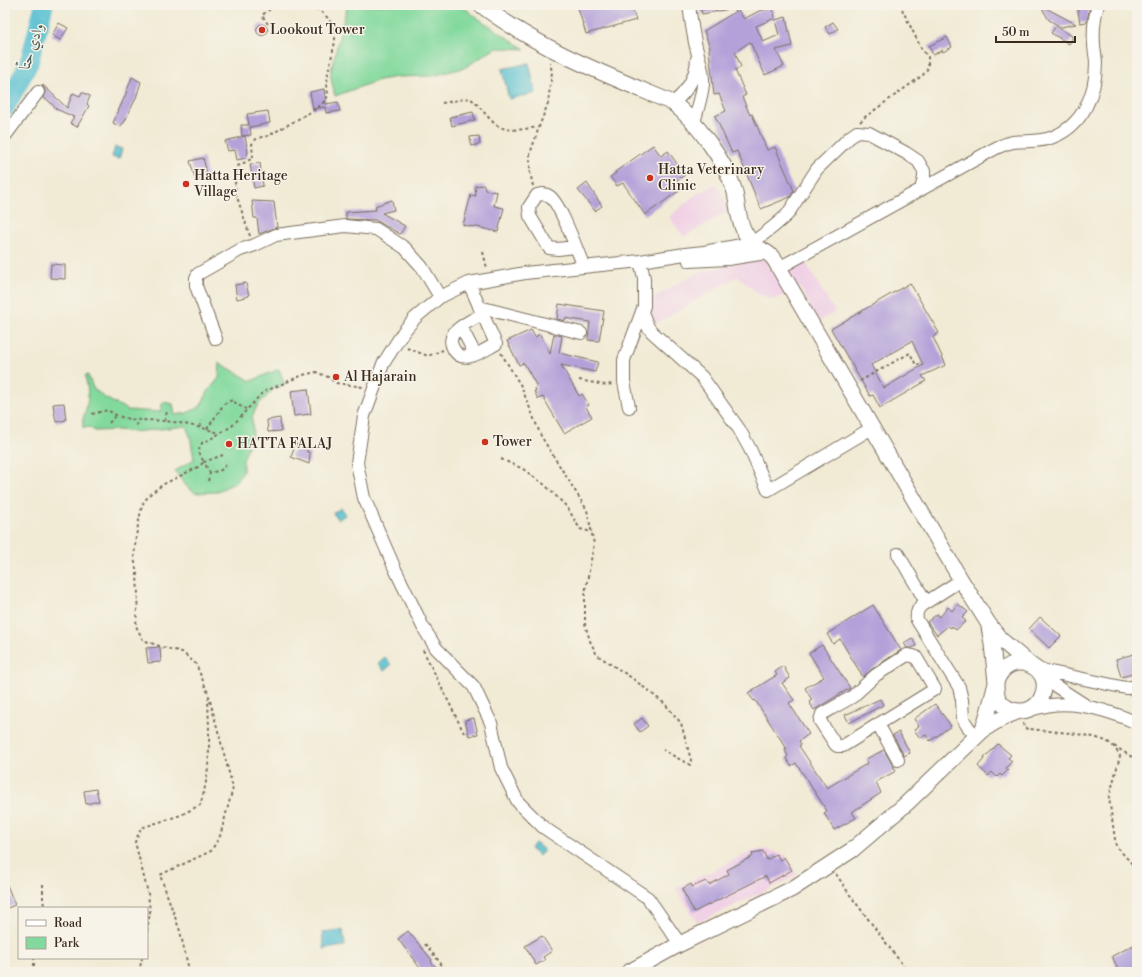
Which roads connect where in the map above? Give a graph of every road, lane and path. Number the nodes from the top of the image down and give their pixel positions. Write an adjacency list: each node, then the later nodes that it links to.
1 (271, 5): 7 (path)
2 (303, 5): 20 (path)
3 (481, 5): 8 (main road)
4 (689, 5): 9 (street)
5 (900, 5): 15 (path)
6 (1098, 5): 17 (street)
7 (268, 24)
8 (547, 47): 12 (main road); 14 (path)
9 (697, 51): 12 (street); 13 (street)
10 (38, 92): 16 (street)
11 (442, 103): 14 (path)
12 (674, 103): 13 (main road)
13 (694, 123): 19 (main road)
14 (539, 127): 18 (path)
15 (857, 132): 17 (street); 19 (street)
16 (5, 136)
17 (920, 190): 27 (street)
18 (537, 195): 21 (street); 21 (street)
19 (752, 243): 23 (main road); 24 (street)
20 (255, 245): 30 (street); 35 (street)
21 (575, 247): 26 (street)
22 (483, 252): 28 (path)
23 (766, 253): 24 (street); 27 (main road)
24 (666, 258): 25 (street)
25 (640, 261): 26 (street); 32 (street)
26 (584, 267): 28 (street)
27 (779, 268): 43 (main road)
28 (490, 279): 29 (street)
29 (469, 283): 30 (street); 31 (street)
30 (440, 297): 44 (street)
31 (481, 310): 33 (street); 34 (street); 36 (street)
32 (642, 312): 42 (street); 56 (street)
33 (461, 327): 37 (street); 39 (street)
34 (581, 333)
35 (216, 339)
36 (496, 344): 39 (street); 65 (path)
37 (451, 345): 38 (path); 39 (street)
38 (407, 348)
39 (475, 354)
40 (922, 363): 43 (path)
41 (579, 380): 42 (path)
42 (624, 382): 45 (street)
43 (848, 387): 56 (main road)
44 (374, 389): 46 (path); 93 (street)
45 (629, 407)
46 (246, 409): 57 (path); 58 (path)
47 (167, 411): 51 (path)
48 (92, 414): 49 (path)
49 (115, 416): 50 (path); 53 (path)
50 (137, 420): 51 (path); 54 (path)
51 (165, 421): 55 (path)
52 (202, 421): 55 (path)
53 (109, 423)
54 (136, 426)
55 (200, 427): 57 (path)
56 (872, 428): 67 (main road)
57 (208, 429): 58 (path)
58 (220, 433): 61 (path)
59 (223, 455): 61 (path)
60 (501, 459): 65 (path)
61 (204, 462): 63 (path); 76 (path)
62 (226, 466): 63 (path)
63 (210, 473): 64 (path)
64 (208, 481)
65 (592, 532): 84 (path)
66 (898, 554): 68 (street)
67 (961, 580): 68 (street); 69 (main road)
68 (926, 602): 72 (street)
69 (988, 623): 71 (main road); 73 (main road)
70 (421, 644): 82 (path)
71 (1036, 669): 73 (main road); 74 (street); 77 (street); 78 (main road)
72 (954, 678): 75 (street); 81 (street)
73 (996, 682): 78 (main road); 81 (main road)
74 (1137, 686)
75 (935, 689): 80 (street); 80 (street)
76 (208, 693): 91 (path); 98 (path)
77 (1086, 706): 78 (street); 79 (street)
78 (1024, 710): 81 (main road); 83 (path)
79 (1137, 723)
80 (878, 724): 85 (street)
81 (979, 734): 87 (main road)
82 (465, 735)
83 (1112, 745): 86 (path); 88 (path)
84 (663, 750)
85 (898, 760)
86 (1137, 760)
87 (830, 864): 93 (main road); 101 (path)
88 (1137, 867)
89 (43, 884): 90 (path)
90 (45, 907)
91 (148, 925)
92 (425, 944): 99 (path)
93 (680, 944): 100 (main road)
94 (34, 959): 96 (path)
95 (142, 959): 97 (path)
96 (34, 972)
97 (139, 972)
98 (187, 972)
99 (447, 972)
100 (630, 972)
101 (907, 972)

